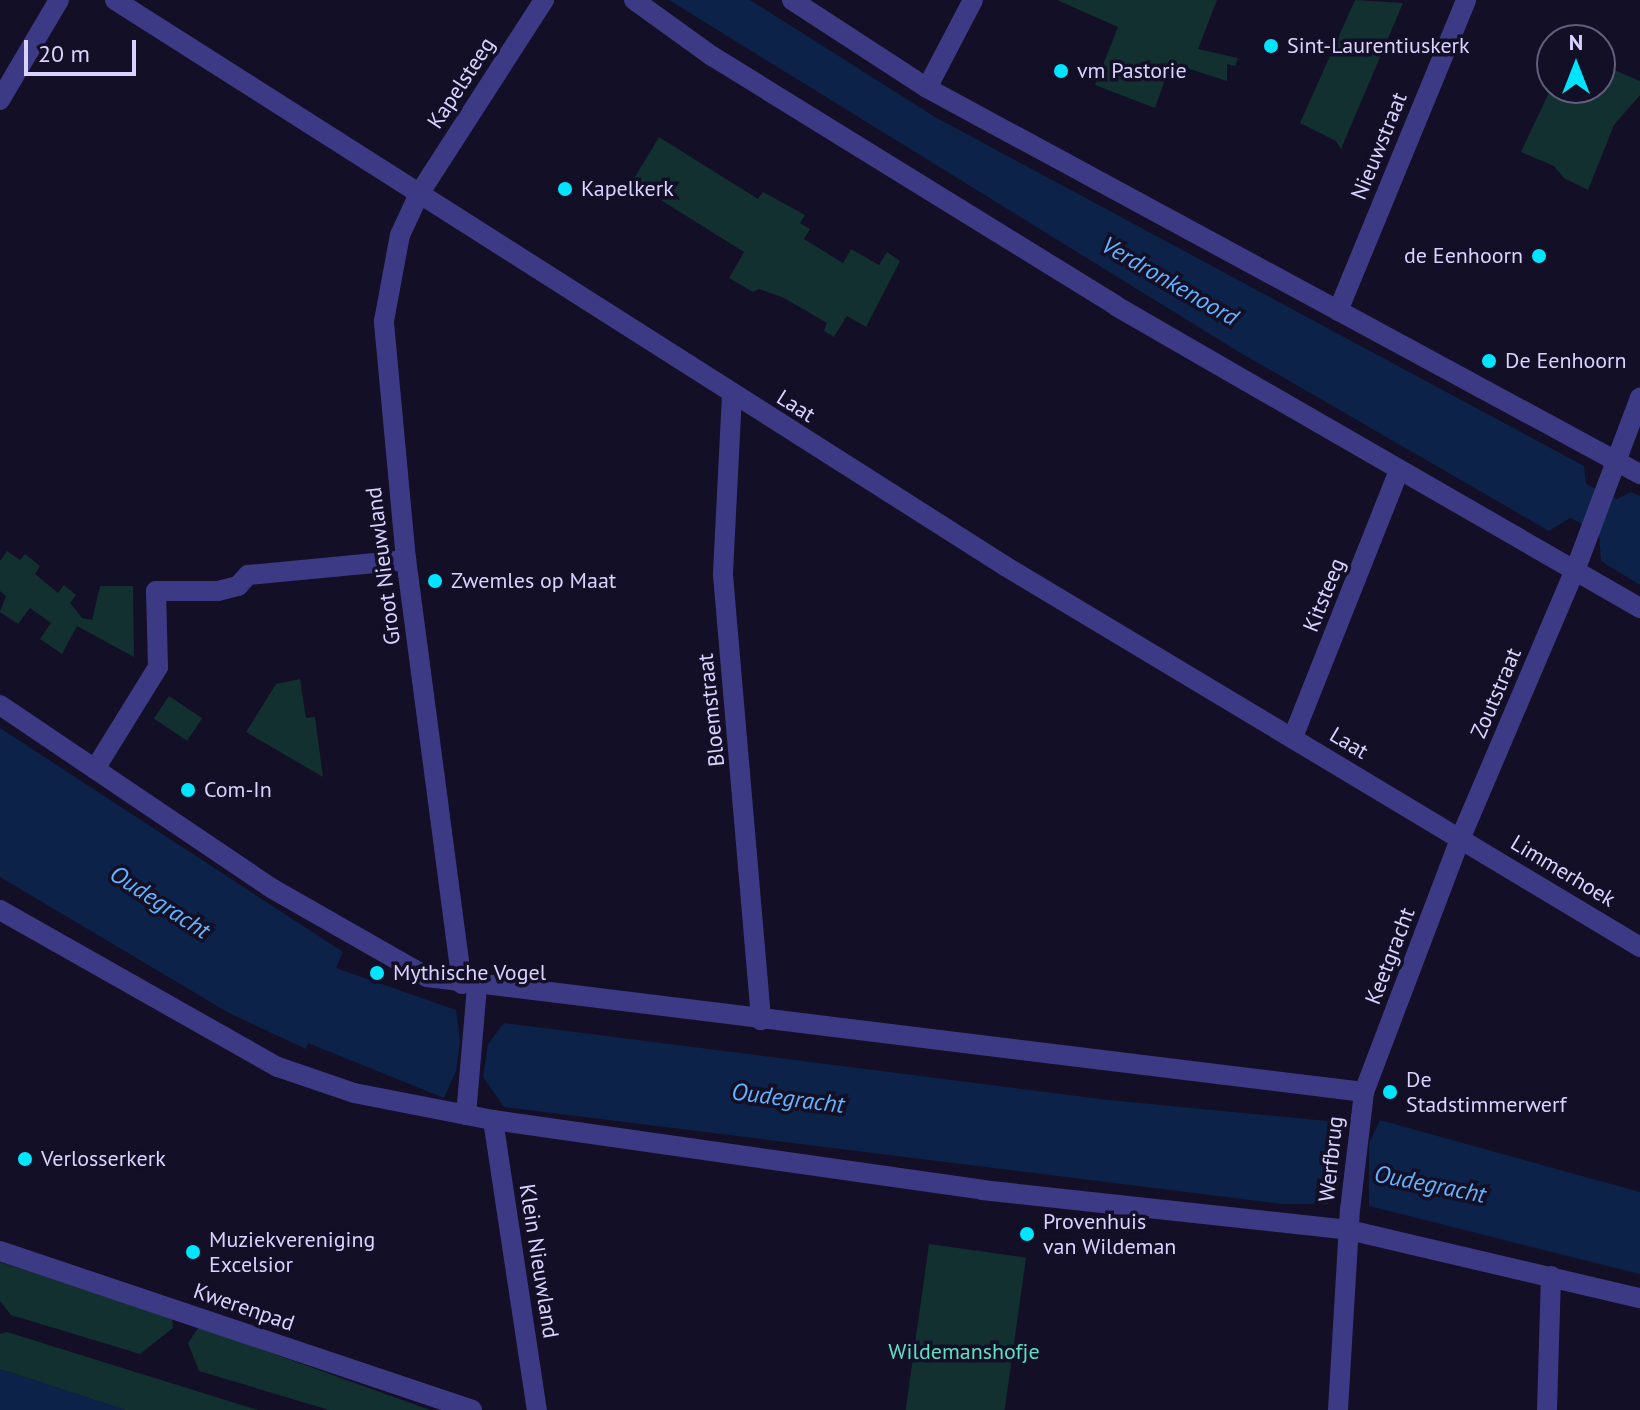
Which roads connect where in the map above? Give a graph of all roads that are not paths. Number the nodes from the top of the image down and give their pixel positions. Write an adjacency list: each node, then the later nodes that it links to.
1 (59, 0): 9 (street)
2 (115, 0): 10 (street, Laat)
3 (544, 0): 10 (street, Kapelsteeg)
4 (634, 0): 15 (street)
5 (792, 0): 8 (street)
6 (973, 0): 8 (street)
7 (1466, 0): 11 (street, Nieuwstraat)
8 (927, 88): 11 (street)
9 (0, 100)
10 (419, 194): 12 (street, Laat); 17 (street, Groot Nieuwland)
11 (1338, 311): 14 (street)
12 (732, 395): 21 (street, Laat); 27 (street, Bloemstraat)
13 (1640, 398): 14 (street, Zoutstraat)
14 (1614, 462): 16 (street); 18 (street, Zoutstraat)
15 (1399, 471): 18 (street); 21 (street, Kitsteeg)
16 (1640, 474)
17 (406, 560): 22 (street); 26 (street, Groot Nieuwland)
18 (1576, 568): 19 (street); 23 (street, Zoutstraat)
19 (1640, 608)
20 (0, 705): 22 (street)
21 (1293, 737): 23 (street, Laat)
22 (95, 769): 26 (street)
23 (1461, 837): 25 (street, Limmerhoek); 28 (street, Keetgracht)
24 (0, 910): 29 (street)
25 (1640, 947)
26 (470, 985): 27 (street); 29 (street, Groot Nieuwland)
27 (761, 1020): 28 (street)
28 (1364, 1092): 31 (street, Werfbrug)
29 (466, 1115): 30 (street)
30 (493, 1120): 31 (street); 36 (street, Klein Nieuwland)
31 (1349, 1220): 33 (street); 37 (street, Werfbrug)
32 (0, 1251): 35 (street, Kwerenpad)
33 (1551, 1276): 34 (street); 38 (street)
34 (1640, 1298)
35 (472, 1410)
36 (537, 1410)
37 (1338, 1410)
38 (1547, 1410)

